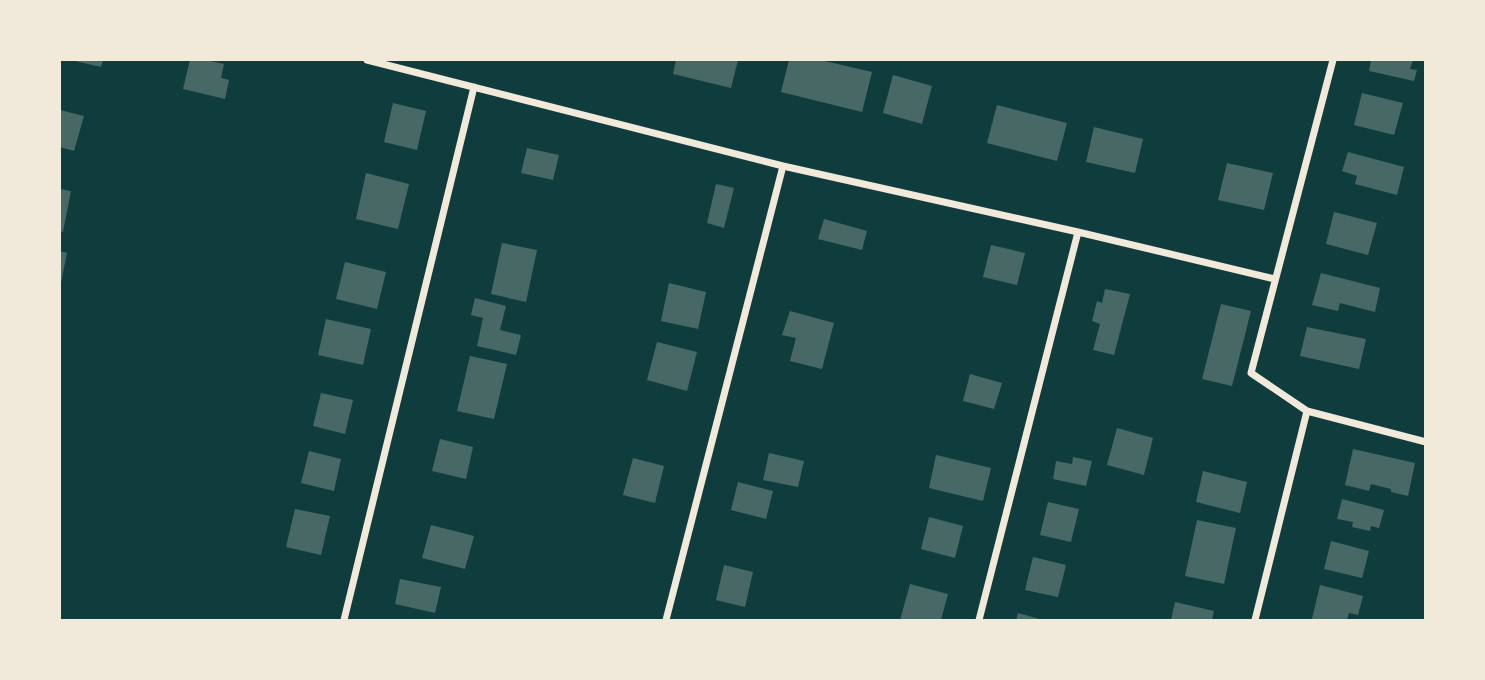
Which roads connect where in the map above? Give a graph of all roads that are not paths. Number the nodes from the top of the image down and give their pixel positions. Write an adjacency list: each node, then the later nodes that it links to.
1 (367, 60): 3 (street)
2 (1334, 60): 6 (street)
3 (474, 87): 4 (street); 9 (street)
4 (783, 166): 5 (street); 10 (street)
5 (1078, 232): 6 (street); 11 (street)
6 (1275, 279): 7 (street)
7 (1307, 411): 8 (street); 12 (street)
8 (1426, 442)
9 (344, 621)
10 (666, 621)
11 (979, 621)
12 (1255, 621)

